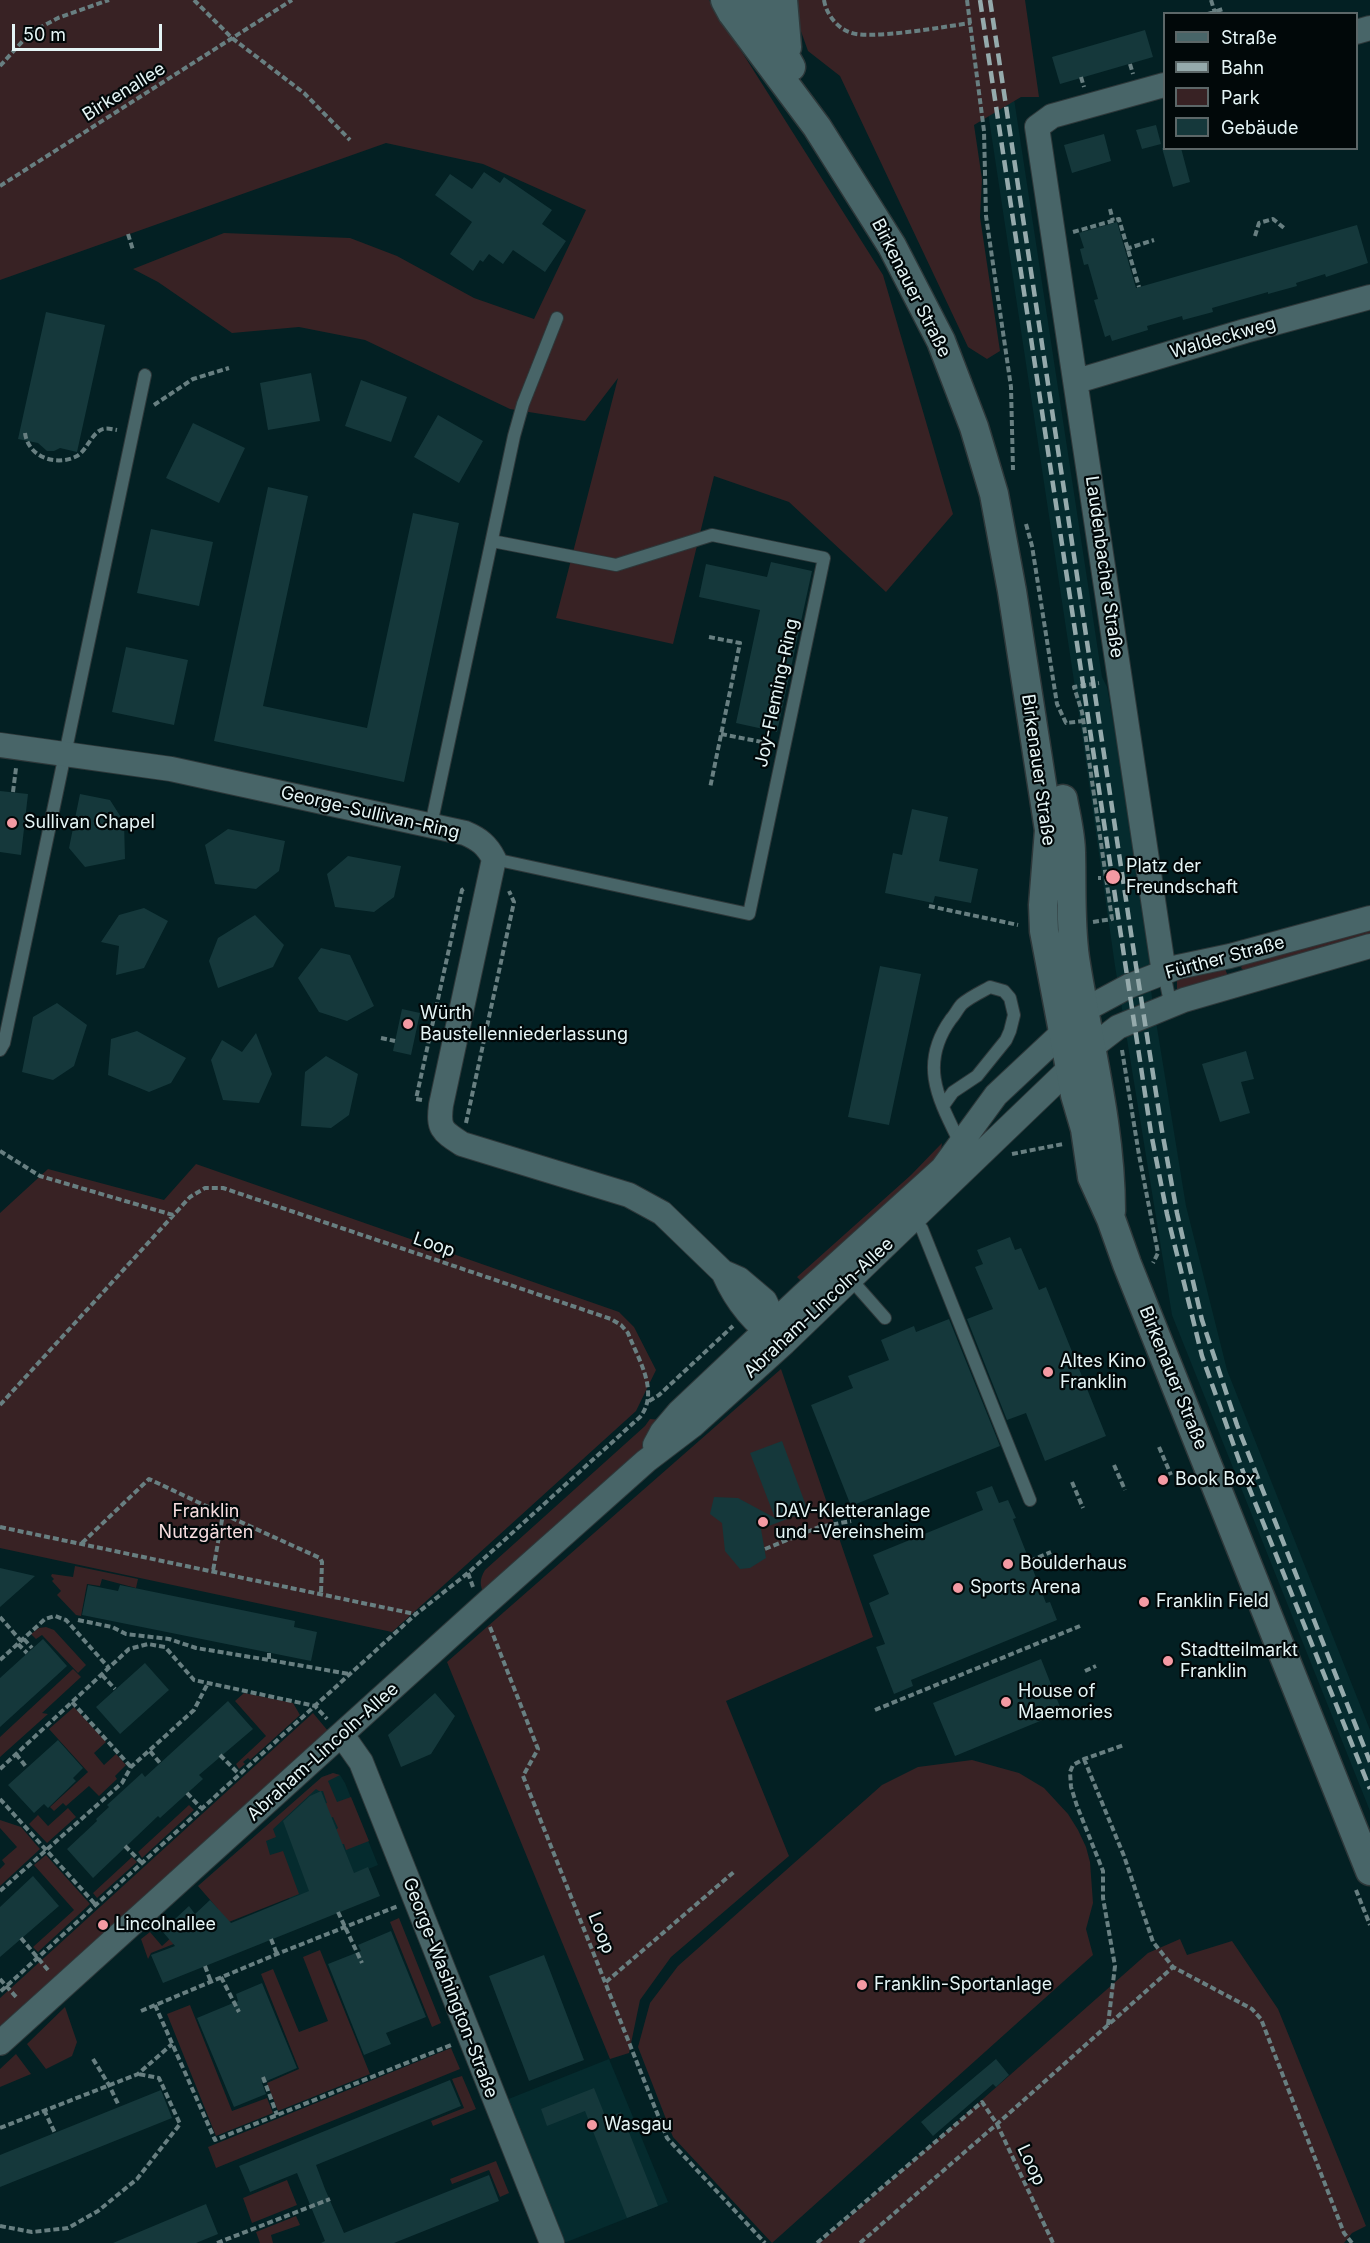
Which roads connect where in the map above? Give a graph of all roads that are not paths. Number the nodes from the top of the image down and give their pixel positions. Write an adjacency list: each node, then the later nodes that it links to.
1 (725, 0): 6 (street, Birkenauer Straße)
2 (754, 0): 4 (street, Birkenauer Straße)
3 (783, 0): 4 (street, Birkenauer Straße)
4 (790, 64): 6 (street, Birkenauer Straße)
5 (1163, 85): 10 (street, Laudenbacher Straße)
6 (817, 127): 11 (street, Birkenauer Straße)
7 (1370, 297): 10 (street, Waldeckweg)
8 (557, 318): 12 (lane)
9 (145, 375): 14 (lane)
10 (1077, 381): 20 (street, Laudenbacher Straße)
11 (1004, 485): 22 (street, Birkenauer Straße); 23 (street, Birkenauer Straße)
12 (492, 541): 15 (lane); 16 (lane, Joy-Fleming-Ring)
13 (0, 746): 14 (street, George-Sullivan-Ring)
14 (65, 753): 15 (street, George-Sullivan-Ring); 25 (lane)
15 (431, 825): 16 (street, George-Sullivan-Ring)
16 (494, 859): 33 (street)
17 (1370, 918): 19 (street, Fürther Straße)
18 (1370, 946): 19 (street, Fürther Straße)
19 (1234, 970): 20 (street, Fürther Straße); 21 (street, Fürther Straße)
20 (1164, 973): 21 (lane, Laudenbacher Straße); 22 (street, Fürther Straße)
21 (1171, 1006): 24 (street, Fürther Straße)
22 (1085, 1011): 23 (street, Fürther Straße); 24 (street, Birkenauer Straße)
23 (1062, 1032): 26 (street, Birkenauer Straße); 28 (street, Fürther Straße)
24 (1092, 1047): 26 (street, Fürther Straße); 30 (street, Birkenauer Straße)
25 (0, 1050)
26 (1070, 1070): 28 (street, Fürther Straße); 30 (street, Birkenauer Straße)
27 (943, 1106): 27 (lane); 28 (lane)
28 (982, 1152): 29 (street, Abraham-Lincoln-Allee); 31 (street, Abraham-Lincoln-Allee)
29 (913, 1219): 31 (street, Abraham-Lincoln-Allee); 34 (lane)
30 (1112, 1219): 36 (street, Birkenauer Straße)
31 (844, 1271): 32 (lane); 33 (street, Abraham-Lincoln-Allee)
32 (885, 1318)
33 (769, 1328): 35 (street, Abraham-Lincoln-Allee)
34 (1030, 1500)
35 (342, 1735): 37 (street, Abraham-Lincoln-Allee); 38 (street, George-Washington-Straße)
36 (1370, 1871)
37 (0, 2043)
38 (552, 2243)

